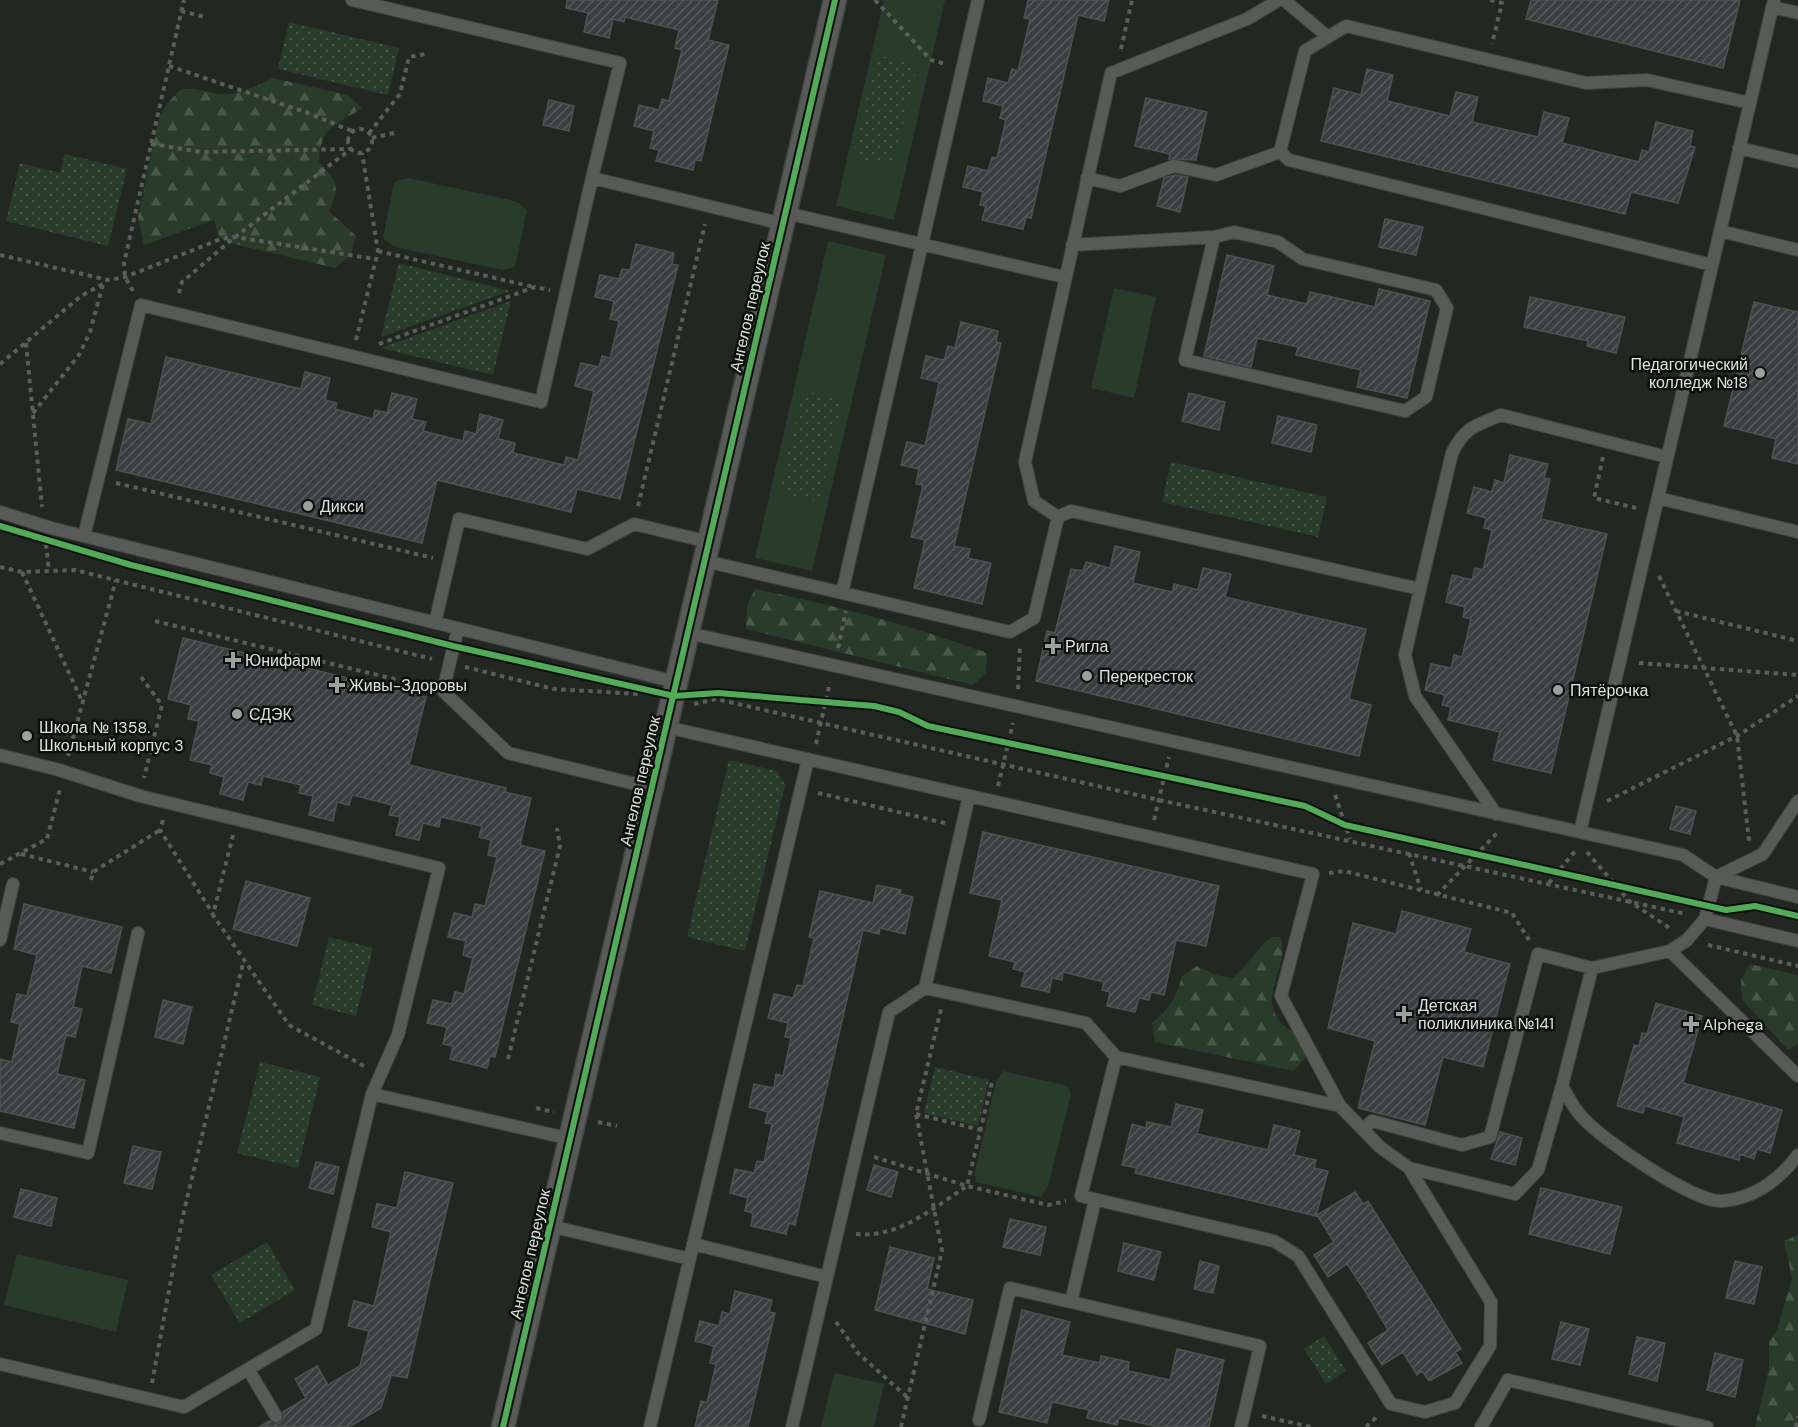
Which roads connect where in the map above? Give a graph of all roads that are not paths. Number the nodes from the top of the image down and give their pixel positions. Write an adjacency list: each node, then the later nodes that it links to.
1 (352, 0): 13 (lane)
2 (835, 0): 15 (street, Ангелов переулок)
3 (978, 0): 18 (lane)
4 (1279, 0): 14 (lane)
5 (1284, 0): 8 (lane)
6 (1773, 3): 7 (lane); 9 (lane)
7 (1798, 14)
8 (1328, 37): 9 (lane); 11 (lane)
9 (1750, 103): 10 (lane)
10 (1739, 148): 12 (lane); 16 (lane)
11 (1280, 152): 14 (lane); 21 (lane)
12 (1798, 162)
13 (592, 178): 15 (lane); 28 (lane)
14 (1087, 178): 19 (lane)
15 (785, 218): 18 (lane); 29 (street, Ангелов переулок)
16 (1720, 231): 20 (lane); 21 (lane)
17 (1214, 237): 17 (lane); 19 (lane)
18 (922, 244): 22 (lane); 31 (lane)
19 (1072, 245): 22 (lane)
20 (1798, 250)
21 (1712, 265): 23 (lane)
22 (1064, 277): 26 (lane)
23 (1668, 457): 24 (lane); 30 (lane)
24 (1658, 498): 27 (lane); 43 (lane)
25 (0, 512): 28 (lane)
26 (1058, 517): 30 (lane); 31 (lane)
27 (1798, 532)
28 (84, 536): 32 (lane)
29 (707, 552): 31 (lane); 32 (lane); 34 (street, Ангелов переулок)
30 (1420, 589): 42 (lane)
31 (842, 593)
32 (435, 623): 33 (lane)
33 (458, 628): 35 (lane); 39 (lane)
34 (688, 633): 35 (street, Ангелов переулок); 42 (lane)
35 (679, 695): 36 (street, Ангелов переулок)
36 (666, 727): 38 (lane); 39 (street, Ангелов переулок)
37 (0, 755): 57 (lane)
38 (808, 759): 40 (lane); 66 (lane)
39 (652, 788): 61 (street, Ангелов переулок)
40 (969, 796): 53 (lane); 58 (lane)
41 (1798, 801): 44 (lane)
42 (1496, 814): 43 (lane)
43 (1580, 832): 44 (lane)
44 (1716, 877): 46 (lane); 47 (lane)
45 (13, 884): 49 (lane)
46 (1798, 897)
47 (1705, 919): 50 (lane); 51 (lane)
48 (138, 933): 60 (lane)
49 (0, 940)
50 (1798, 941)
51 (1670, 951): 52 (lane); 55 (lane)
52 (1592, 968): 56 (lane); 59 (lane)
53 (925, 988): 54 (lane); 68 (lane)
54 (1116, 1057): 58 (lane); 64 (lane)
55 (1798, 1076)
56 (1562, 1086): 62 (lane); 63 (lane)
57 (372, 1094): 61 (lane); 71 (lane)
58 (1340, 1107): 59 (lane)
59 (1363, 1130): 63 (lane)
60 (0, 1133)
61 (571, 1139): 65 (street, Ангелов переулок)
62 (1798, 1155)
63 (1409, 1168): 64 (lane)
64 (1095, 1200): 69 (lane)
65 (550, 1226): 67 (lane); 74 (street, Ангелов переулок)
66 (693, 1245): 67 (lane); 68 (lane)
67 (690, 1259): 75 (lane)
68 (827, 1277): 76 (lane)
69 (1071, 1302): 73 (lane); 77 (lane)
70 (0, 1364): 71 (lane)
71 (248, 1369): 72 (lane)
72 (276, 1416)
73 (979, 1420)
74 (503, 1427)
75 (650, 1427)
76 (792, 1427)
77 (1241, 1427)
78 (1481, 1427): 79 (lane)
79 (1707, 1427)

